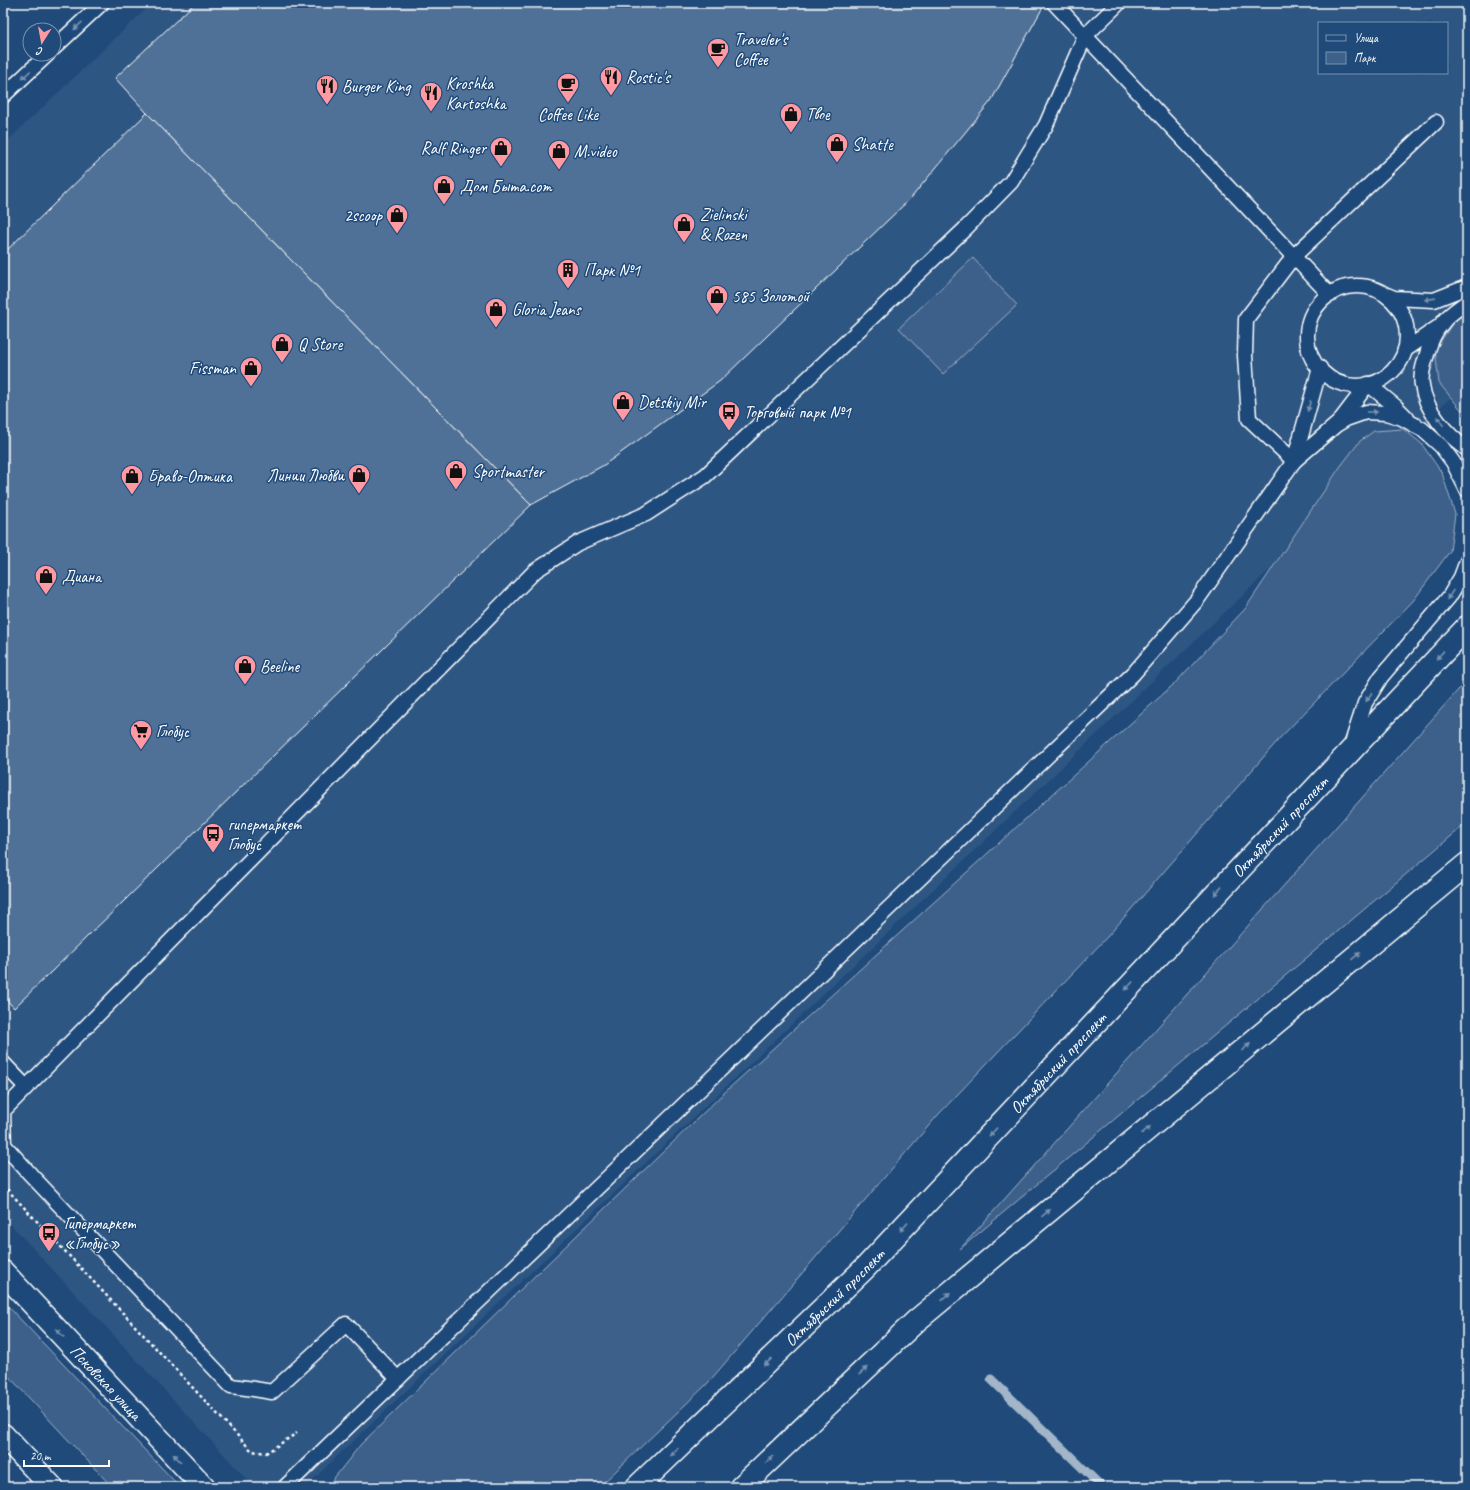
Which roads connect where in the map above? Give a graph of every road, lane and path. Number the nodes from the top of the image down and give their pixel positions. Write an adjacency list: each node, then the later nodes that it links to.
1 (102, 3): 5 (lane, one-way to 5)
2 (1054, 3): 4 (lane)
3 (1120, 3): 4 (lane)
4 (1085, 36): 9 (lane); 29 (lane)
5 (62, 40)
6 (39, 62): 7 (lane, one-way to 7)
7 (3, 96)
8 (1436, 122): 9 (lane)
9 (1294, 256): 11 (lane); 22 (lane)
10 (1467, 286): 12 (lane, one-way to 12)
11 (1330, 295): 12 (lane); 17 (lane)
12 (1386, 295): 15 (lane)
13 (1467, 302): 14 (lane)
14 (1439, 327): 15 (lane); 16 (lane)
15 (1409, 347): 16 (lane); 18 (lane)
16 (1424, 366): 21 (lane, one-way to 16)
17 (1320, 368): 18 (lane); 22 (lane, one-way to 22)
18 (1368, 384): 19 (lane); 20 (lane)
19 (1411, 422): 20 (lane, one-way to 19); 23 (lane)
20 (1336, 425): 22 (lane)
21 (1467, 449)
22 (1294, 461): 32 (lane)
23 (1467, 490)
24 (1467, 561): 26 (lane, one-way to 26)
25 (1467, 627): 26 (main road, Октябрьский проспект, one-way to 26)
26 (1350, 750): 38 (main road, Октябрьский проспект, one-way to 38)
27 (1467, 864): 39 (main road, one-way to 27)
28 (3, 1063): 29 (lane)
29 (26, 1087): 32 (lane)
30 (3, 1184): 33 (path)
31 (5, 1275): 36 (main road, Псковская улица, one-way to 31)
32 (398, 1379): 37 (lane)
33 (298, 1433)
34 (3, 1435): 35 (main road)
35 (52, 1487)
36 (204, 1487)
37 (285, 1487)
38 (637, 1487)
39 (741, 1487)

